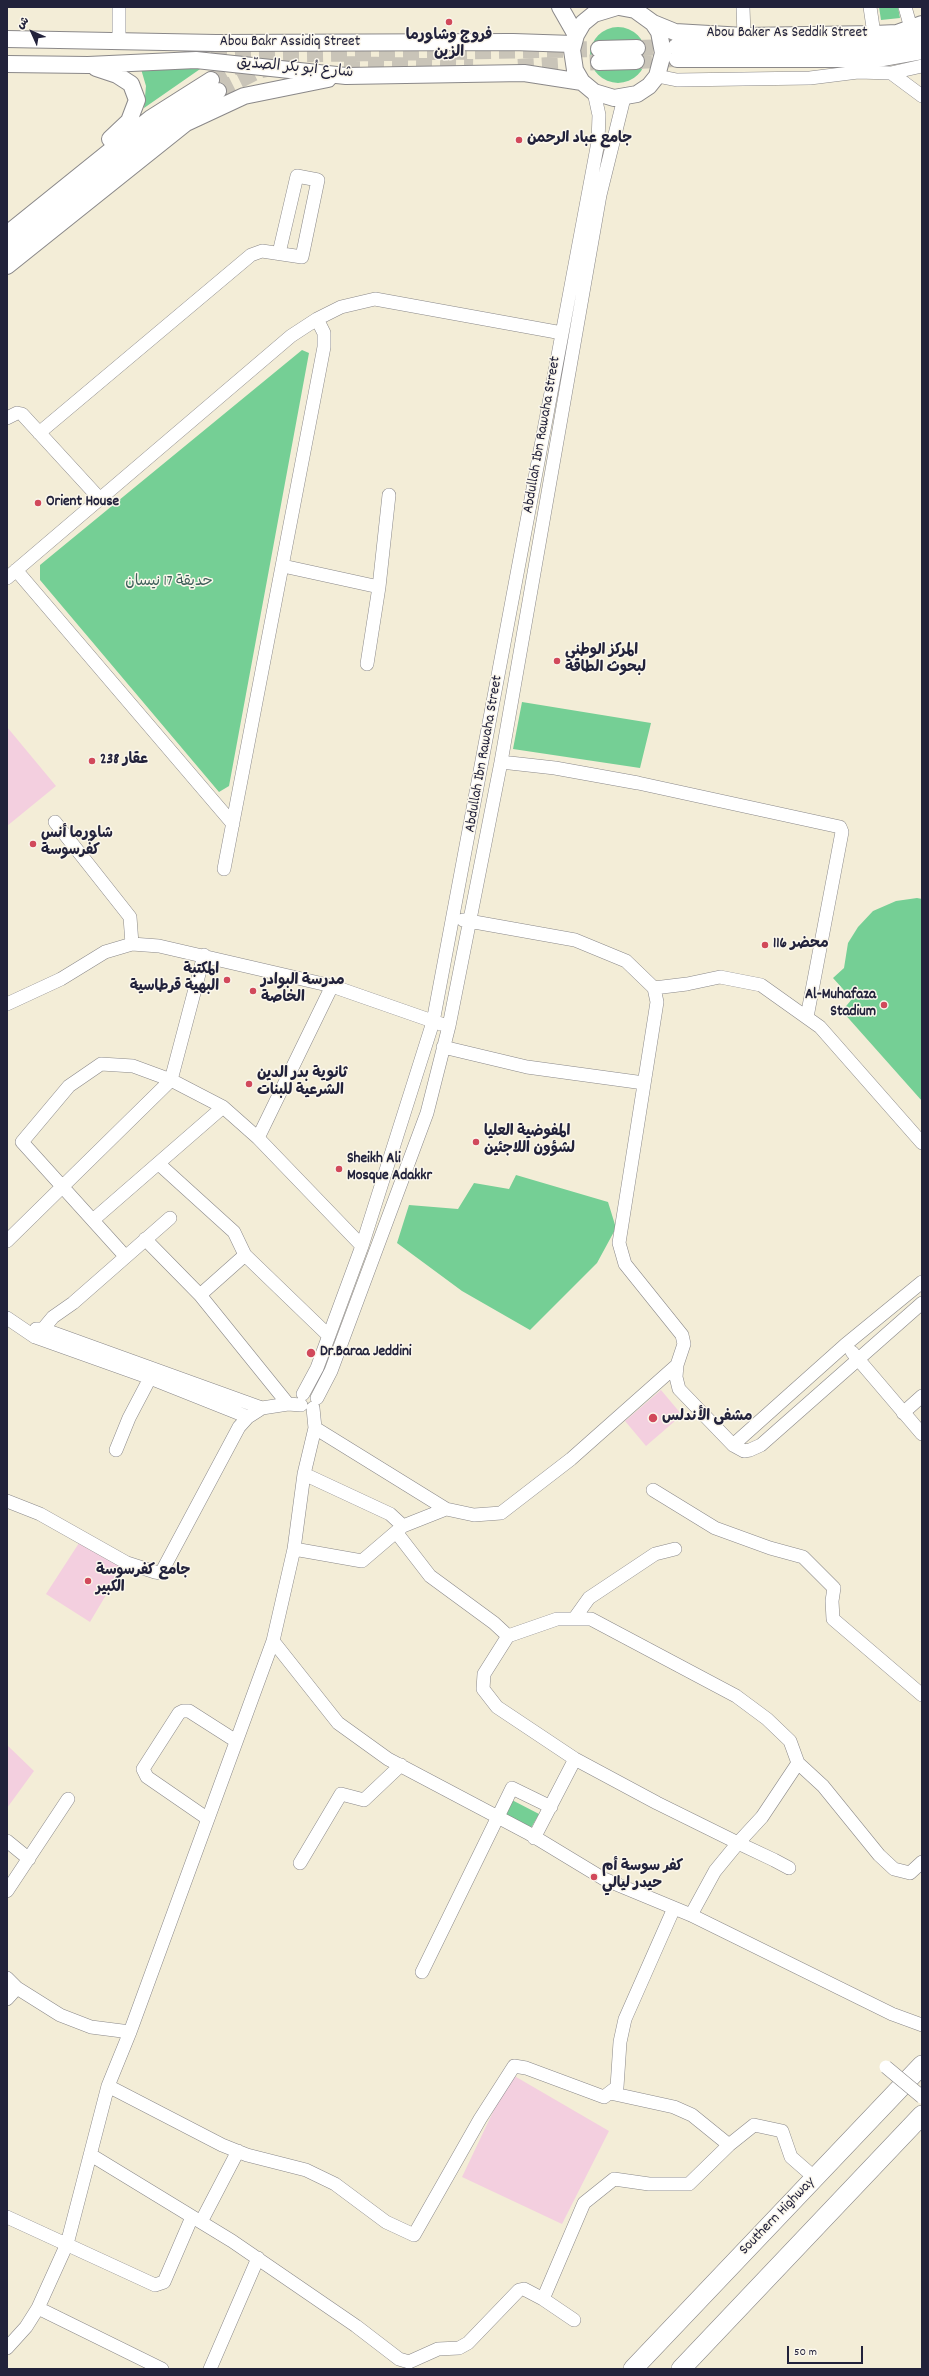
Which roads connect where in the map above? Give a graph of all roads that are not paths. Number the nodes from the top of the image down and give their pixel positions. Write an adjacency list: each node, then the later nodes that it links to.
1 (119, 7): 13 (street)
2 (560, 7): 12 (main road)
3 (617, 7): 7 (main road); 12 (main road)
4 (743, 7): 10 (street)
5 (870, 7): 9 (street)
6 (905, 7): 8 (street)
7 (653, 23): 10 (main road, Abou Baker As Seddik Street); 24 (main road)
8 (918, 30): 9 (main road, Abou Baker As Seddik Street); 14 (main road, Abou Baker As Seddik Street)
9 (874, 34): 10 (main road, Abou Baker As Seddik Street)
10 (744, 36)
11 (7, 39): 13 (main road, Abou Bakr Assidiq Street)
12 (574, 39): 13 (main road, Abou Bakr Assidiq Street); 25 (main road)
13 (119, 40)
14 (922, 51)
15 (7, 53): 17 (main road)
16 (636, 54): 18 (main road)
17 (198, 56)
18 (599, 56)
19 (7, 64): 20 (main road, شارع أبو بكر الصدّيق)
20 (88, 65): 23 (main road, شارع أبو بكر الصدّيق); 29 (main road)
21 (922, 66): 22 (street)
22 (891, 73): 24 (street); 27 (street)
23 (346, 76): 25 (main road, شارع أبو بكر الصدّيق); 33 (main road)
24 (657, 76): 28 (main road)
25 (582, 82): 26 (main road)
26 (594, 92): 28 (main road); 35 (street, Abdullah Ibn Rawaha Street)
27 (922, 96)
28 (624, 98): 44 (street, Abdullah Ibn Rawaha Street)
29 (7, 227)
30 (7, 234): 31 (main road)
31 (7, 253)
32 (279, 253): 32 (street); 37 (street)
33 (7, 266)
34 (317, 319): 35 (street); 39 (street); 40 (street)
35 (562, 334): 48 (street, Abdullah Ibn Rawaha Street)
36 (7, 418): 37 (street)
37 (38, 433): 39 (street)
38 (389, 495): 42 (street)
39 (100, 499): 41 (street)
40 (283, 566): 42 (street); 46 (street)
41 (12, 574): 46 (street)
42 (380, 587): 43 (street)
43 (367, 664)
44 (501, 762): 49 (street, Abdullah Ibn Rawaha Street); 55 (street)
45 (55, 822): 50 (street)
46 (233, 824): 47 (street)
47 (224, 869)
48 (453, 918): 49 (street); 56 (street, Abdullah Ibn Rawaha Street)
49 (471, 921): 53 (street); 57 (street, Abdullah Ibn Rawaha Street)
50 (132, 944): 51 (street); 54 (street)
51 (204, 955): 52 (street); 59 (street)
52 (332, 986): 56 (street); 62 (street)
53 (654, 988): 55 (street); 60 (street)
54 (7, 1004)
55 (807, 1017): 63 (street)
56 (434, 1022): 57 (street); 70 (street, Abdullah Ibn Rawaha Street)
57 (449, 1026): 58 (street, Abdullah Ibn Rawaha Street)
58 (443, 1047): 60 (street); 85 (street, Abdullah Ibn Rawaha Street)
59 (171, 1080): 61 (street); 65 (street); 65 (street)
60 (644, 1083): 82 (street)
61 (223, 1107): 62 (street); 64 (street)
62 (258, 1138): 70 (street)
63 (922, 1143)
64 (159, 1164): 67 (street); 71 (street)
65 (61, 1186): 67 (street); 69 (street)
66 (170, 1218): 68 (street)
67 (93, 1220): 72 (street)
68 (145, 1239): 72 (street); 74 (street)
69 (7, 1241)
70 (362, 1246): 79 (street, Abdullah Ibn Rawaha Street)
71 (245, 1255): 74 (street); 79 (street)
72 (125, 1256): 77 (street)
73 (922, 1282): 80 (street)
74 (200, 1295): 85 (street)
75 (922, 1304): 81 (street)
76 (7, 1318): 78 (street)
77 (43, 1328): 78 (street); 86 (street)
78 (24, 1330): 83 (street)
79 (329, 1336): 85 (street, Abdullah Ibn Rawaha Street)
80 (845, 1345): 81 (street); 91 (street)
81 (857, 1358): 87 (street); 91 (street)
82 (677, 1365): 91 (street); 96 (street)
83 (150, 1378): 88 (street); 92 (street)
84 (922, 1396): 87 (street)
85 (304, 1402): 86 (street); 89 (street)
86 (262, 1408): 88 (street)
87 (903, 1413): 90 (street)
88 (248, 1417): 95 (street)
89 (315, 1428): 93 (street); 96 (street)
90 (922, 1434)
91 (733, 1445)
92 (116, 1450)
93 (304, 1474): 97 (street); 98 (street)
94 (653, 1490): 103 (street)
95 (7, 1501)
96 (446, 1509): 97 (street)
97 (400, 1529): 98 (street); 101 (street)
98 (294, 1549): 102 (street)
99 (674, 1549): 100 (street)
100 (574, 1619): 101 (street); 106 (street)
101 (508, 1636): 105 (street)
102 (273, 1641): 104 (street); 107 (street)
103 (922, 1695)
104 (236, 1741): 111 (street); 111 (street)
105 (575, 1759): 109 (street); 114 (street)
106 (798, 1763): 114 (street); 116 (street)
107 (401, 1765): 110 (street); 117 (street)
108 (68, 1799): 115 (street)
109 (550, 1807): 110 (street); 112 (street)
110 (497, 1817): 112 (street); 122 (street)
111 (208, 1819): 127 (street)
112 (534, 1838): 120 (street)
113 (7, 1841): 115 (street)
114 (738, 1843): 118 (street); 121 (street)
115 (29, 1859): 119 (street)
116 (922, 1862)
117 (300, 1863)
118 (789, 1868)
119 (7, 1891)
120 (674, 1908): 121 (street); 131 (street)
121 (691, 1915): 126 (street)
122 (422, 1972)
123 (7, 1978): 124 (street)
124 (17, 1988): 125 (street); 127 (street)
125 (7, 1999)
126 (922, 2025)
127 (130, 2032): 130 (street)
128 (922, 2065): 137 (highway, Southern Highway)
129 (886, 2067): 132 (street, bridge)
130 (108, 2086): 135 (street); 136 (street)
131 (610, 2093): 134 (street); 135 (street)
132 (922, 2097)
133 (922, 2115): 149 (highway)
134 (729, 2146): 137 (street); 142 (street)
135 (238, 2151): 139 (street)
136 (91, 2155): 139 (street); 140 (street)
137 (815, 2178): 148 (highway, Southern Highway)
138 (7, 2217): 140 (street)
139 (197, 2219): 140 (street); 141 (street)
140 (67, 2244): 143 (street)
141 (258, 2258): 142 (street); 147 (street)
142 (543, 2299): 144 (street)
143 (38, 2308): 145 (street); 146 (street)
144 (574, 2320)
145 (7, 2348)
146 (162, 2369)
147 (210, 2369)
148 (633, 2369)
149 (681, 2369)

